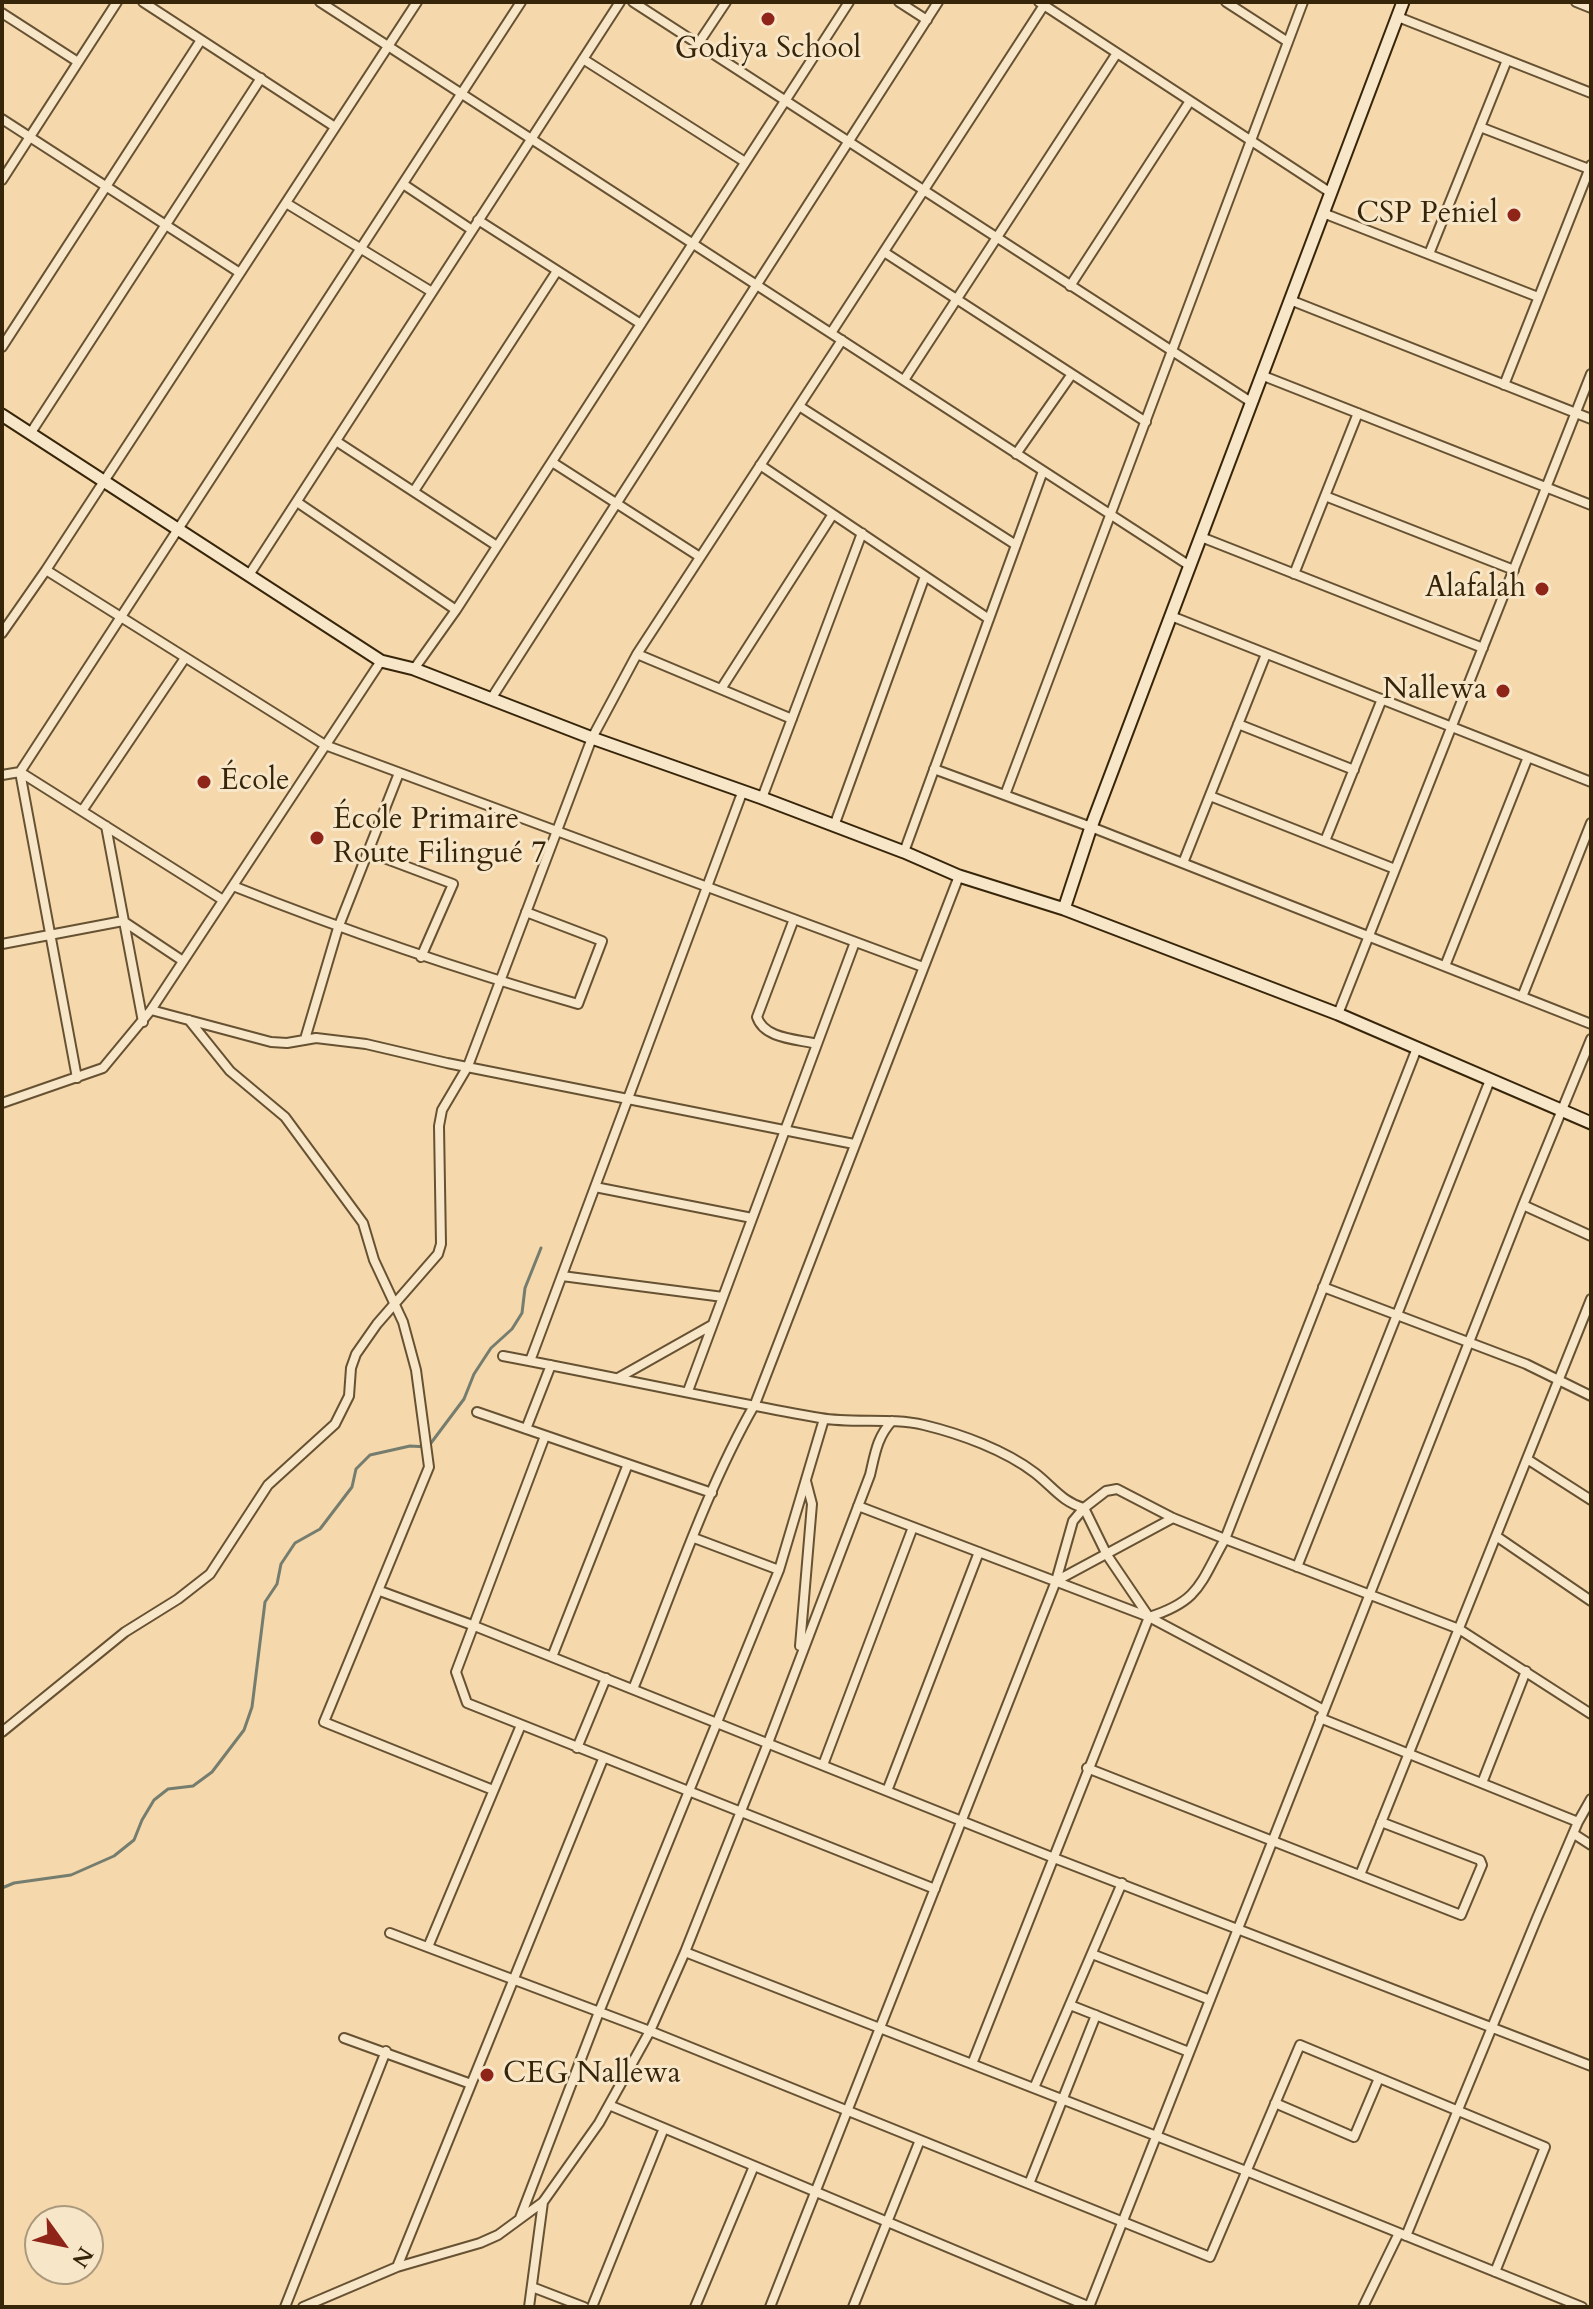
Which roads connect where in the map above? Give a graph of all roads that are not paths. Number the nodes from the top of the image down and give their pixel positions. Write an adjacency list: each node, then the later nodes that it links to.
1 (117, 2): 28 (street)
2 (143, 2): 21 (street)
3 (320, 2): 24 (street)
4 (417, 2): 24 (street)
5 (521, 2): 31 (street)
6 (620, 2): 26 (street)
7 (633, 2): 23 (street)
8 (726, 2): 23 (street)
9 (849, 2): 32 (street)
10 (899, 2): 20 (street)
11 (938, 2): 20 (street)
12 (1226, 2): 22 (street)
13 (1303, 2): 22 (street)
14 (1402, 2): 19 (street)
15 (1577, 2): 17 (street)
16 (1043, 3): 25 (street); 46 (street)
17 (1591, 8)
18 (2, 13): 28 (street)
19 (1398, 17): 27 (street); 47 (street)
20 (927, 20): 40 (street)
21 (201, 40): 29 (street); 45 (street)
22 (1288, 42): 39 (street)
23 (698, 44): 32 (street)
24 (388, 46): 31 (street); 35 (street)
25 (1117, 53): 33 (street); 53 (street)
26 (583, 59): 38 (street); 41 (street)
27 (1507, 60): 30 (street); 36 (street)
28 (78, 62): 37 (street)
29 (261, 78): 35 (street); 51 (street)
30 (1591, 93)
31 (462, 94): 38 (street); 44 (street)
32 (785, 101): 40 (street); 41 (street)
33 (1190, 101): 39 (street); 61 (street)
34 (2, 119): 37 (street)
35 (335, 127): 48 (street)
36 (1480, 127): 42 (street); 57 (street)
37 (30, 137): 43 (street); 45 (street)
38 (531, 139): 50 (street); 54 (street)
39 (1251, 141): 47 (street); 70 (street)
40 (848, 142): 46 (street); 60 (street)
41 (745, 162): 54 (street)
42 (1590, 167): 63 (street)
43 (2, 180)
44 (403, 184): 52 (street); 55 (street)
45 (106, 186): 51 (street); 69 (street)
46 (924, 191): 53 (street); 56 (street)
47 (1331, 193): 49 (street)
48 (286, 203): 55 (street); 59 (street)
49 (1323, 213): 57 (street); 65 (street)
50 (478, 220): 52 (street); 58 (street)
51 (166, 225): 59 (street); 83 (street)
52 (472, 230): 62 (street)
53 (996, 237): 61 (street); 64 (street)
54 (693, 243): 60 (street); 66 (street)
55 (360, 249): 62 (street); 98 (street)
56 (884, 252): 64 (street); 67 (street)
57 (1429, 254): 63 (street)
58 (557, 271): 66 (street); 91 (street)
59 (240, 273): 89 (street)
60 (756, 285): 67 (street); 94 (street)
61 (1070, 286): 70 (street)
62 (432, 292): 84 (street)
63 (1538, 297): 75 (street)
64 (956, 299): 71 (street); 74 (street)
65 (1290, 300): 73 (street); 75 (street)
66 (641, 324): 86 (street)
67 (831, 333): 68 (street)
68 (842, 340): 74 (street); 77 (street)
69 (2, 347)
70 (1173, 352): 76 (street); 82 (street)
71 (1072, 374): 82 (street); 85 (street)
72 (1591, 374): 79 (street)
73 (1261, 375): 76 (street); 78 (street)
74 (904, 380): 85 (street)
75 (1504, 385): 79 (street)
76 (1251, 402): 100 (street)
77 (799, 406): 87 (street); 101 (street)
78 (1358, 413): 90 (street); 92 (street)
79 (1576, 413): 81 (street); 90 (street)
80 (2, 415): 83 (street)
81 (1591, 419)
82 (1146, 422): 96 (street)
83 (30, 434): 89 (street)
84 (336, 441): 91 (street); 93 (street)
85 (1016, 454): 88 (street)
86 (552, 462): 94 (street); 102 (street)
87 (760, 465): 97 (street); 103 (street)
88 (1043, 471): 96 (street); 101 (street)
89 (104, 482): 98 (street); 105 (street)
90 (1546, 487): 95 (street); 106 (street)
91 (414, 491): 102 (street)
92 (1325, 496): 106 (street); 107 (street)
93 (297, 502): 108 (street); 110 (street)
94 (616, 503): 103 (street); 122 (street)
95 (1591, 505)
96 (1109, 513): 104 (street); 137 (street)
97 (833, 514): 99 (street); 121 (street)
98 (178, 529): 108 (street); 112 (street)
99 (862, 533): 109 (street); 124 (street)
100 (1201, 537): 104 (street); 107 (street)
101 (1016, 545): 113 (street)
102 (497, 546): 110 (street)
103 (700, 557): 116 (street)
104 (1190, 566): 111 (street)
105 (46, 570): 112 (street); 114 (street)
106 (1514, 570): 115 (street)
107 (1294, 574): 115 (street)
108 (249, 575): 119 (street)
109 (925, 576): 113 (street); 143 (street)
110 (456, 610): 120 (street)
111 (1171, 616): 117 (street); 144 (street)
112 (121, 617): 118 (street); 132 (street)
113 (989, 619): 130 (street)
114 (2, 633)
115 (1483, 648): 126 (street)
116 (637, 654): 121 (street); 127 (street)
117 (1266, 654): 123 (street); 125 (street)
118 (185, 658): 128 (street); 140 (street)
119 (381, 661): 120 (street); 128 (street)
120 (414, 669): 122 (street)
121 (721, 689): 124 (street)
122 (491, 699): 127 (street)
123 (1382, 699): 126 (street); 131 (street)
124 (792, 719): 139 (street)
125 (1238, 724): 131 (street); 138 (street)
126 (1451, 727): 129 (street); 150 (street)
127 (592, 738): 136 (street); 145 (street)
128 (325, 745): 133 (street); 152 (street)
129 (1528, 757): 135 (street); 166 (street)
130 (934, 769): 137 (street); 148 (street)
131 (1354, 770): 146 (street)
132 (20, 772): 134 (street); 140 (street); 160 (street)
133 (399, 773): 145 (street); 147 (street)
134 (2, 775)
135 (1591, 782)
136 (742, 793): 139 (street); 153 (street)
137 (1005, 795): 144 (street)
138 (1210, 796): 146 (street); 149 (street)
139 (762, 798): 143 (street)
140 (82, 811): 142 (street)
141 (1591, 823): 169 (street)
142 (106, 826): 154 (street); 158 (street)
143 (834, 826): 148 (street)
144 (1091, 827): 149 (street); 155 (street)
145 (556, 831): 153 (street); 156 (street)
146 (1325, 841): 150 (street)
147 (368, 852): 159 (street); 164 (street)
148 (904, 852): 151 (street)
149 (1183, 863): 161 (street)
150 (1395, 869): 161 (street)
151 (959, 876): 155 (street); 167 (street)
152 (233, 886): 154 (street); 159 (street)
153 (707, 887): 157 (street); 182 (street)
154 (223, 900): 165 (street)
155 (1064, 909): 171 (street)
156 (526, 912): 168 (street); 168 (street)
157 (794, 919): 162 (street); 177 (street)
158 (123, 921): 160 (street); 165 (street); 173 (street)
159 (338, 928): 164 (street); 175 (street)
160 (50, 935): 163 (street); 180 (street)
161 (1368, 936): 166 (street); 171 (street)
162 (855, 942): 167 (street); 177 (street)
163 (2, 944)
164 (421, 957): 168 (street)
165 (183, 961): 170 (street)
166 (1445, 966): 169 (street)
167 (923, 967): 187 (street)
168 (500, 981): 179 (street)
169 (1522, 997): 174 (street)
170 (151, 1010): 172 (street); 173 (street)
171 (1338, 1014): 178 (street)
172 (189, 1020): 175 (street); 196 (street)
173 (143, 1022): 180 (street)
174 (1591, 1024)
175 (305, 1039): 179 (street)
176 (1591, 1039): 184 (street)
177 (817, 1044): 186 (street)
178 (1417, 1048): 181 (street); 193 (street)
179 (468, 1066): 182 (street); 196 (street)
180 (77, 1078): 183 (street)
181 (1490, 1080): 184 (street); 197 (street)
182 (627, 1098): 186 (street); 188 (street)
183 (2, 1103)
184 (1562, 1111): 185 (street); 189 (street)
185 (1591, 1123)
186 (786, 1130): 187 (street); 190 (street)
187 (854, 1144): 207 (street)
188 (595, 1187): 190 (street); 192 (street)
189 (1523, 1205): 191 (street); 199 (street)
190 (752, 1218): 194 (street)
191 (1591, 1236)
192 (562, 1276): 194 (street); 201 (street)
193 (1323, 1287): 197 (street); 224 (street)
194 (723, 1297): 198 (street)
195 (1591, 1299): 204 (street)
196 (396, 1306): 230 (street); 245 (street)
197 (1396, 1314): 199 (street); 227 (street)
198 (712, 1324): 203 (street); 205 (street)
199 (1469, 1342): 204 (street); 231 (street)
200 (503, 1356): 201 (street)
201 (530, 1361): 202 (street)
202 (551, 1365): 203 (street); 211 (street)
203 (618, 1378): 205 (street)
204 (1559, 1379): 206 (street); 213 (street)
205 (688, 1391): 207 (street)
206 (1591, 1396)
207 (755, 1404): 209 (street); 216 (street)
208 (477, 1412): 211 (street)
209 (824, 1419): 210 (street); 215 (street)
210 (892, 1421): 218 (street); 219 (street)
211 (526, 1429): 212 (street)
212 (545, 1436): 214 (street); 234 (street)
213 (1527, 1459): 217 (street); 222 (street)
214 (628, 1464): 216 (street); 236 (street)
215 (806, 1481): 228 (street); 237 (street)
216 (712, 1493): 223 (street)
217 (1591, 1500)
218 (858, 1506): 221 (street); 237 (street)
219 (1084, 1508): 220 (street); 226 (street); 229 (street)
220 (1173, 1518): 224 (street); 226 (street)
221 (913, 1527): 225 (street); 250 (street)
222 (1496, 1536): 232 (street); 235 (street)
223 (694, 1538): 228 (street); 240 (street)
224 (1225, 1539): 227 (street); 233 (street)
225 (979, 1552): 229 (street); 255 (street)
226 (1107, 1555): 229 (street); 233 (street)
227 (1297, 1567): 231 (street)
228 (779, 1570): 243 (street)
229 (1056, 1581): 233 (street); 258 (street)
230 (380, 1591): 234 (street); 253 (street)
231 (1369, 1595): 235 (street); 241 (street)
232 (1591, 1601)
233 (1149, 1617): 241 (street); 251 (street)
234 (472, 1625): 236 (street); 244 (street)
235 (1459, 1629): 238 (street); 248 (street)
236 (552, 1657): 239 (street)
237 (799, 1659): 246 (street)
238 (1526, 1671): 242 (street); 252 (street)
239 (606, 1678): 240 (street); 247 (street)
240 (633, 1689): 243 (street)
241 (1322, 1714): 248 (street); 262 (street)
242 (1591, 1714)
243 (717, 1723): 246 (street); 254 (street)
244 (521, 1725): 247 (street); 253 (street)
245 (2, 1732)
246 (768, 1743): 250 (street); 257 (street)
247 (577, 1748): 249 (street)
248 (1409, 1754): 252 (street); 259 (street)
249 (603, 1759): 254 (street); 273 (street)
250 (823, 1765): 255 (street)
251 (1087, 1768): 262 (street); 264 (street)
252 (1482, 1783): 260 (street)
253 (493, 1790): 270 (street)
254 (689, 1791): 257 (street); 276 (street)
255 (887, 1791): 258 (street)
256 (1591, 1799): 260 (street)
257 (741, 1810): 267 (street); 271 (street)
258 (962, 1821): 264 (street); 267 (street)
259 (1381, 1822): 265 (street); 265 (street)
260 (1578, 1822): 261 (street)
261 (1574, 1834): 263 (street); 278 (street)
262 (1273, 1841): 265 (street); 268 (street)
263 (1591, 1845)
264 (1054, 1858): 266 (street); 284 (street)
265 (1360, 1875)
266 (1122, 1883): 268 (street); 272 (street)
267 (935, 1889): 279 (street)
268 (1238, 1928): 274 (street); 278 (street)
269 (390, 1933): 270 (street)
270 (428, 1947): 273 (street)
271 (685, 1952): 279 (street); 280 (street)
272 (1092, 1954): 274 (street); 275 (street)
273 (513, 1979): 276 (street); 287 (street)
274 (1210, 2000): 283 (street)
275 (1070, 2005): 277 (street); 288 (street)
276 (599, 2012): 280 (street); 302 (street)
277 (1096, 2015): 283 (street); 289 (street)
278 (1494, 2026): 285 (street); 293 (street)
279 (880, 2028): 284 (street); 292 (street)
280 (650, 2031): 291 (street); 292 (street)
281 (344, 2038): 282 (street)
282 (386, 2051): 287 (street); 309 (street)
283 (1189, 2052): 295 (street)
284 (972, 2064): 288 (street)
285 (1591, 2066)
286 (1379, 2078): 290 (street); 290 (street); 293 (street)
287 (471, 2084): 306 (street)
288 (1034, 2088): 289 (street)
289 (1062, 2100): 295 (street); 299 (street)
290 (1275, 2103): 298 (street)
291 (609, 2105): 294 (street); 301 (street)
292 (847, 2111): 296 (street); 300 (street)
293 (1459, 2112): 305 (street); 307 (street)
294 (664, 2128): 297 (street); 313 (street)
295 (1156, 2136): 298 (street); 304 (street)
296 (920, 2140): 299 (street); 303 (street)
297 (754, 2166): 300 (street); 314 (street)
298 (1246, 2171): 304 (street); 305 (street)
299 (1029, 2184): 304 (street)
300 (816, 2191): 303 (street); 315 (street)
301 (543, 2202): 302 (street); 308 (street)
302 (520, 2219): 306 (street)
303 (887, 2222): 316 (street); 317 (street)
304 (1123, 2222): 317 (street)
305 (1402, 2234): 307 (street); 318 (street)
306 (397, 2267): 310 (street)
307 (1495, 2272): 319 (street)
308 (532, 2287): 311 (street); 312 (street)
309 (285, 2307)
310 (303, 2307)
311 (529, 2307)
312 (584, 2307)
313 (592, 2307)
314 (695, 2307)
315 (770, 2307)
316 (853, 2307)
317 (1089, 2307)
318 (1363, 2307)
319 (1582, 2307)

